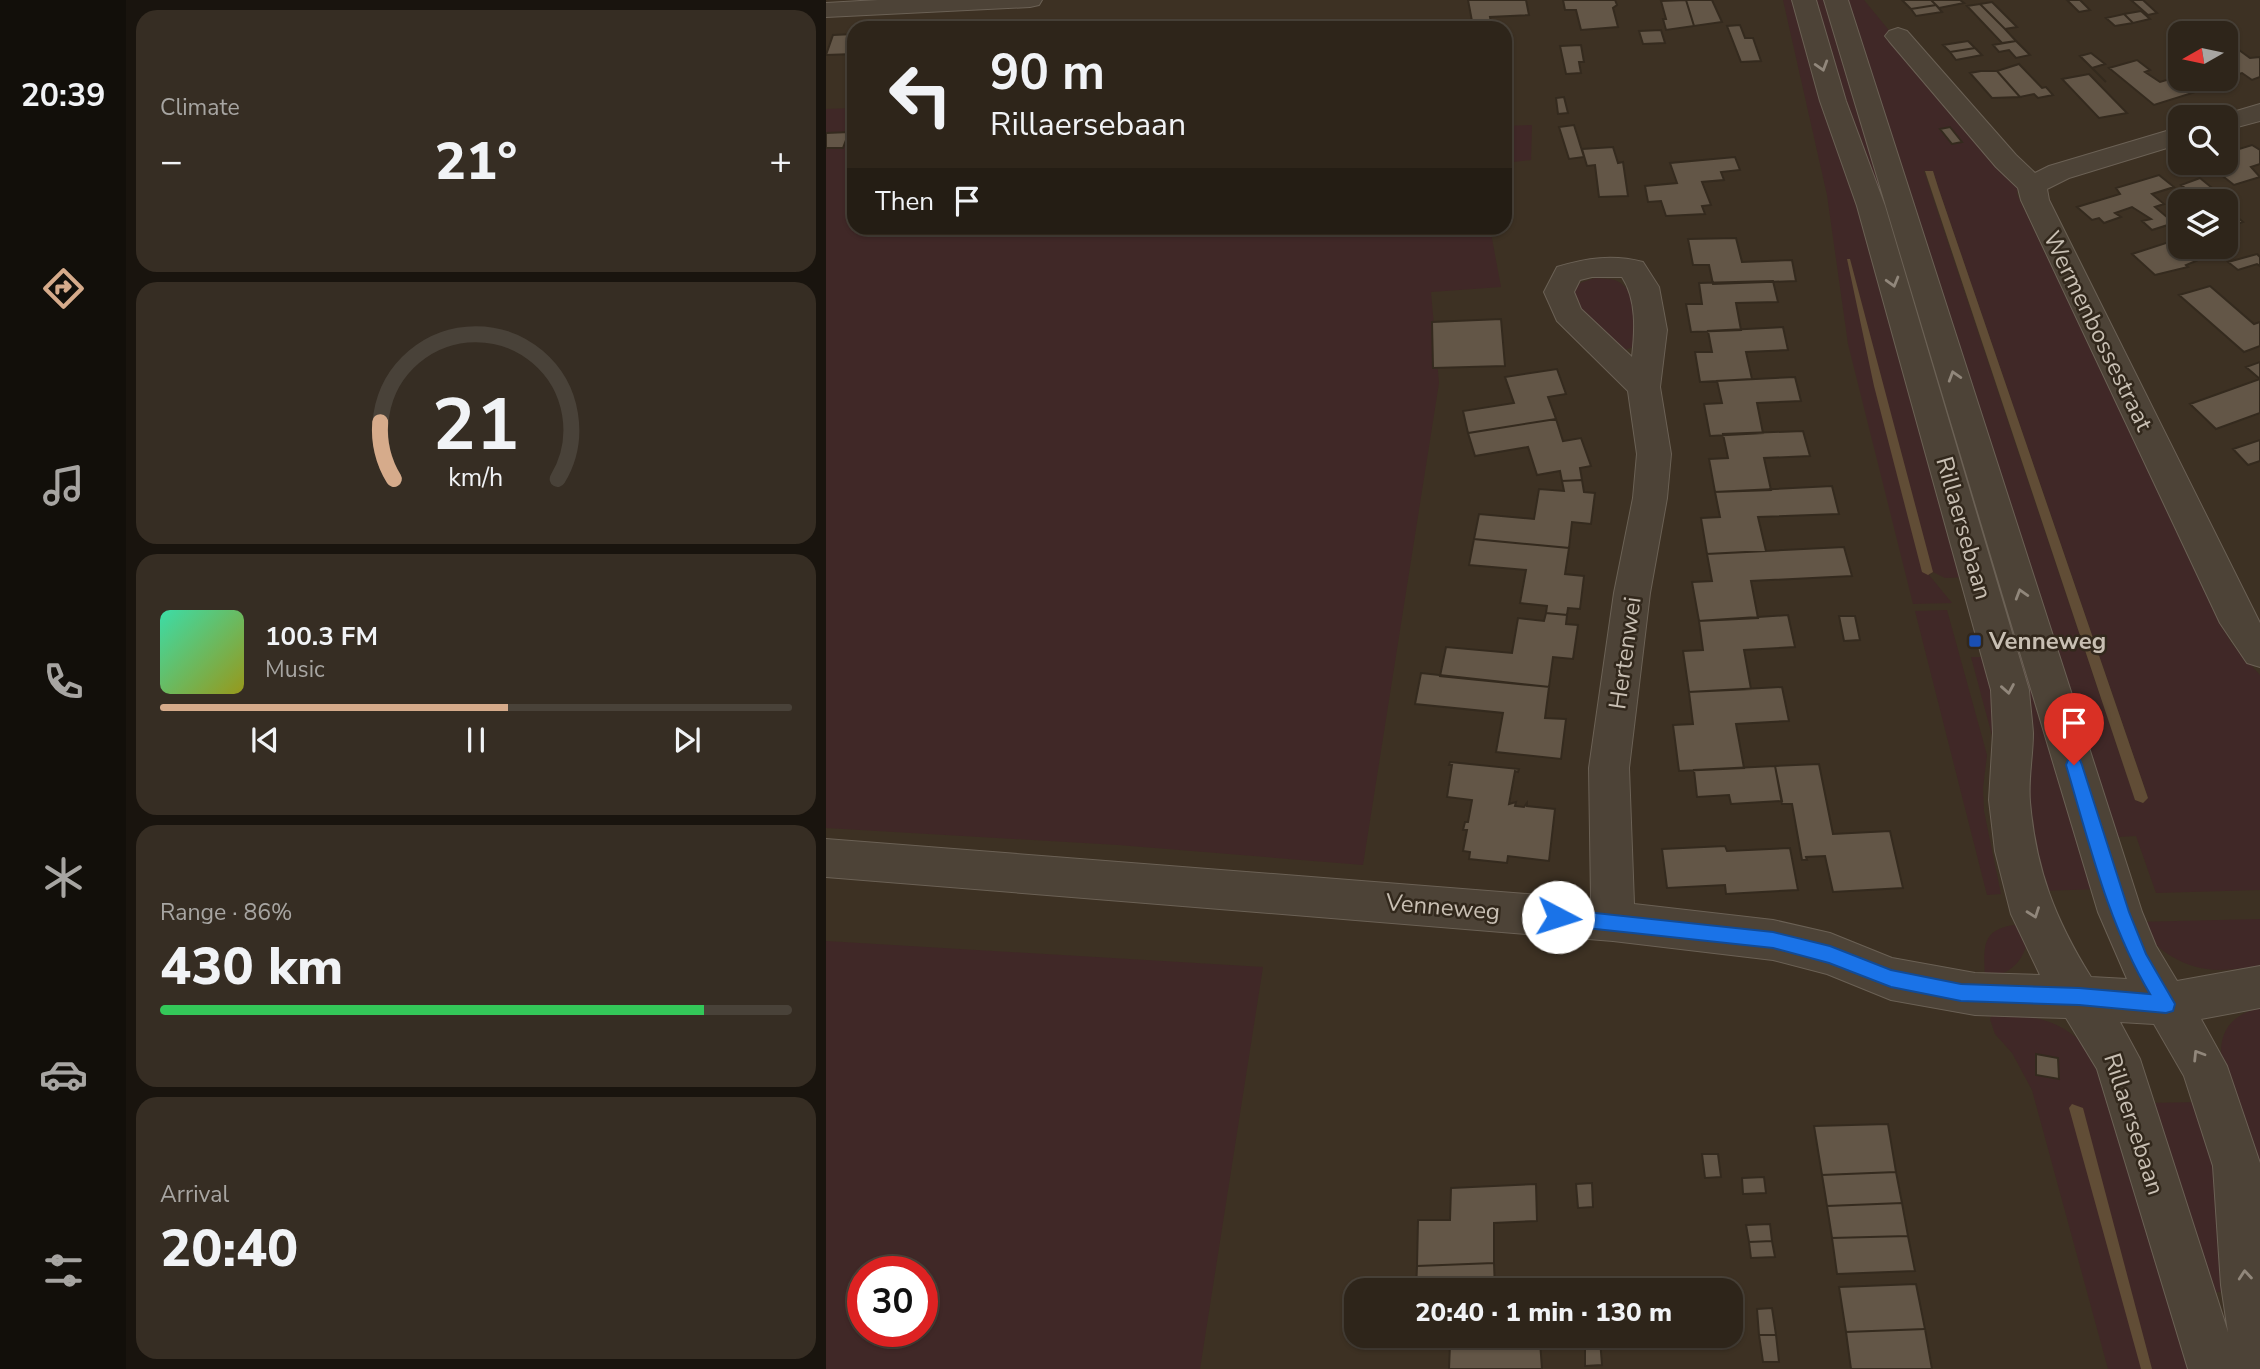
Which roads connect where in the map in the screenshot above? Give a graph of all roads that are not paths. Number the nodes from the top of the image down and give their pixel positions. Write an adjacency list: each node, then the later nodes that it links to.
1 (1030, 0): 4 (street)
2 (1804, 0): 15 (street, Rillaersebaan, one-way to 15)
3 (1836, 0): 16 (street, Rillaersebaan, one-way to 3)
4 (826, 10)
5 (1898, 36): 9 (street, Wermenbossestraat)
6 (2258, 114): 7 (street)
7 (2238, 119)
8 (2168, 139): 9 (street)
9 (2032, 185): 11 (street, Wermenbossestraat)
10 (1644, 387): 13 (street, Hertenwei)
11 (2260, 652)
12 (826, 858): 13 (street, Venneweg)
13 (1613, 921): 15 (street, Venneweg)
14 (2260, 987): 16 (street, Venneweg)
15 (2079, 997): 16 (street, Venneweg); 18 (street, Rillaersebaan)
16 (2166, 1004): 17 (street, Rillaersebaan, one-way to 16)
17 (2260, 1367)
18 (2214, 1369)

